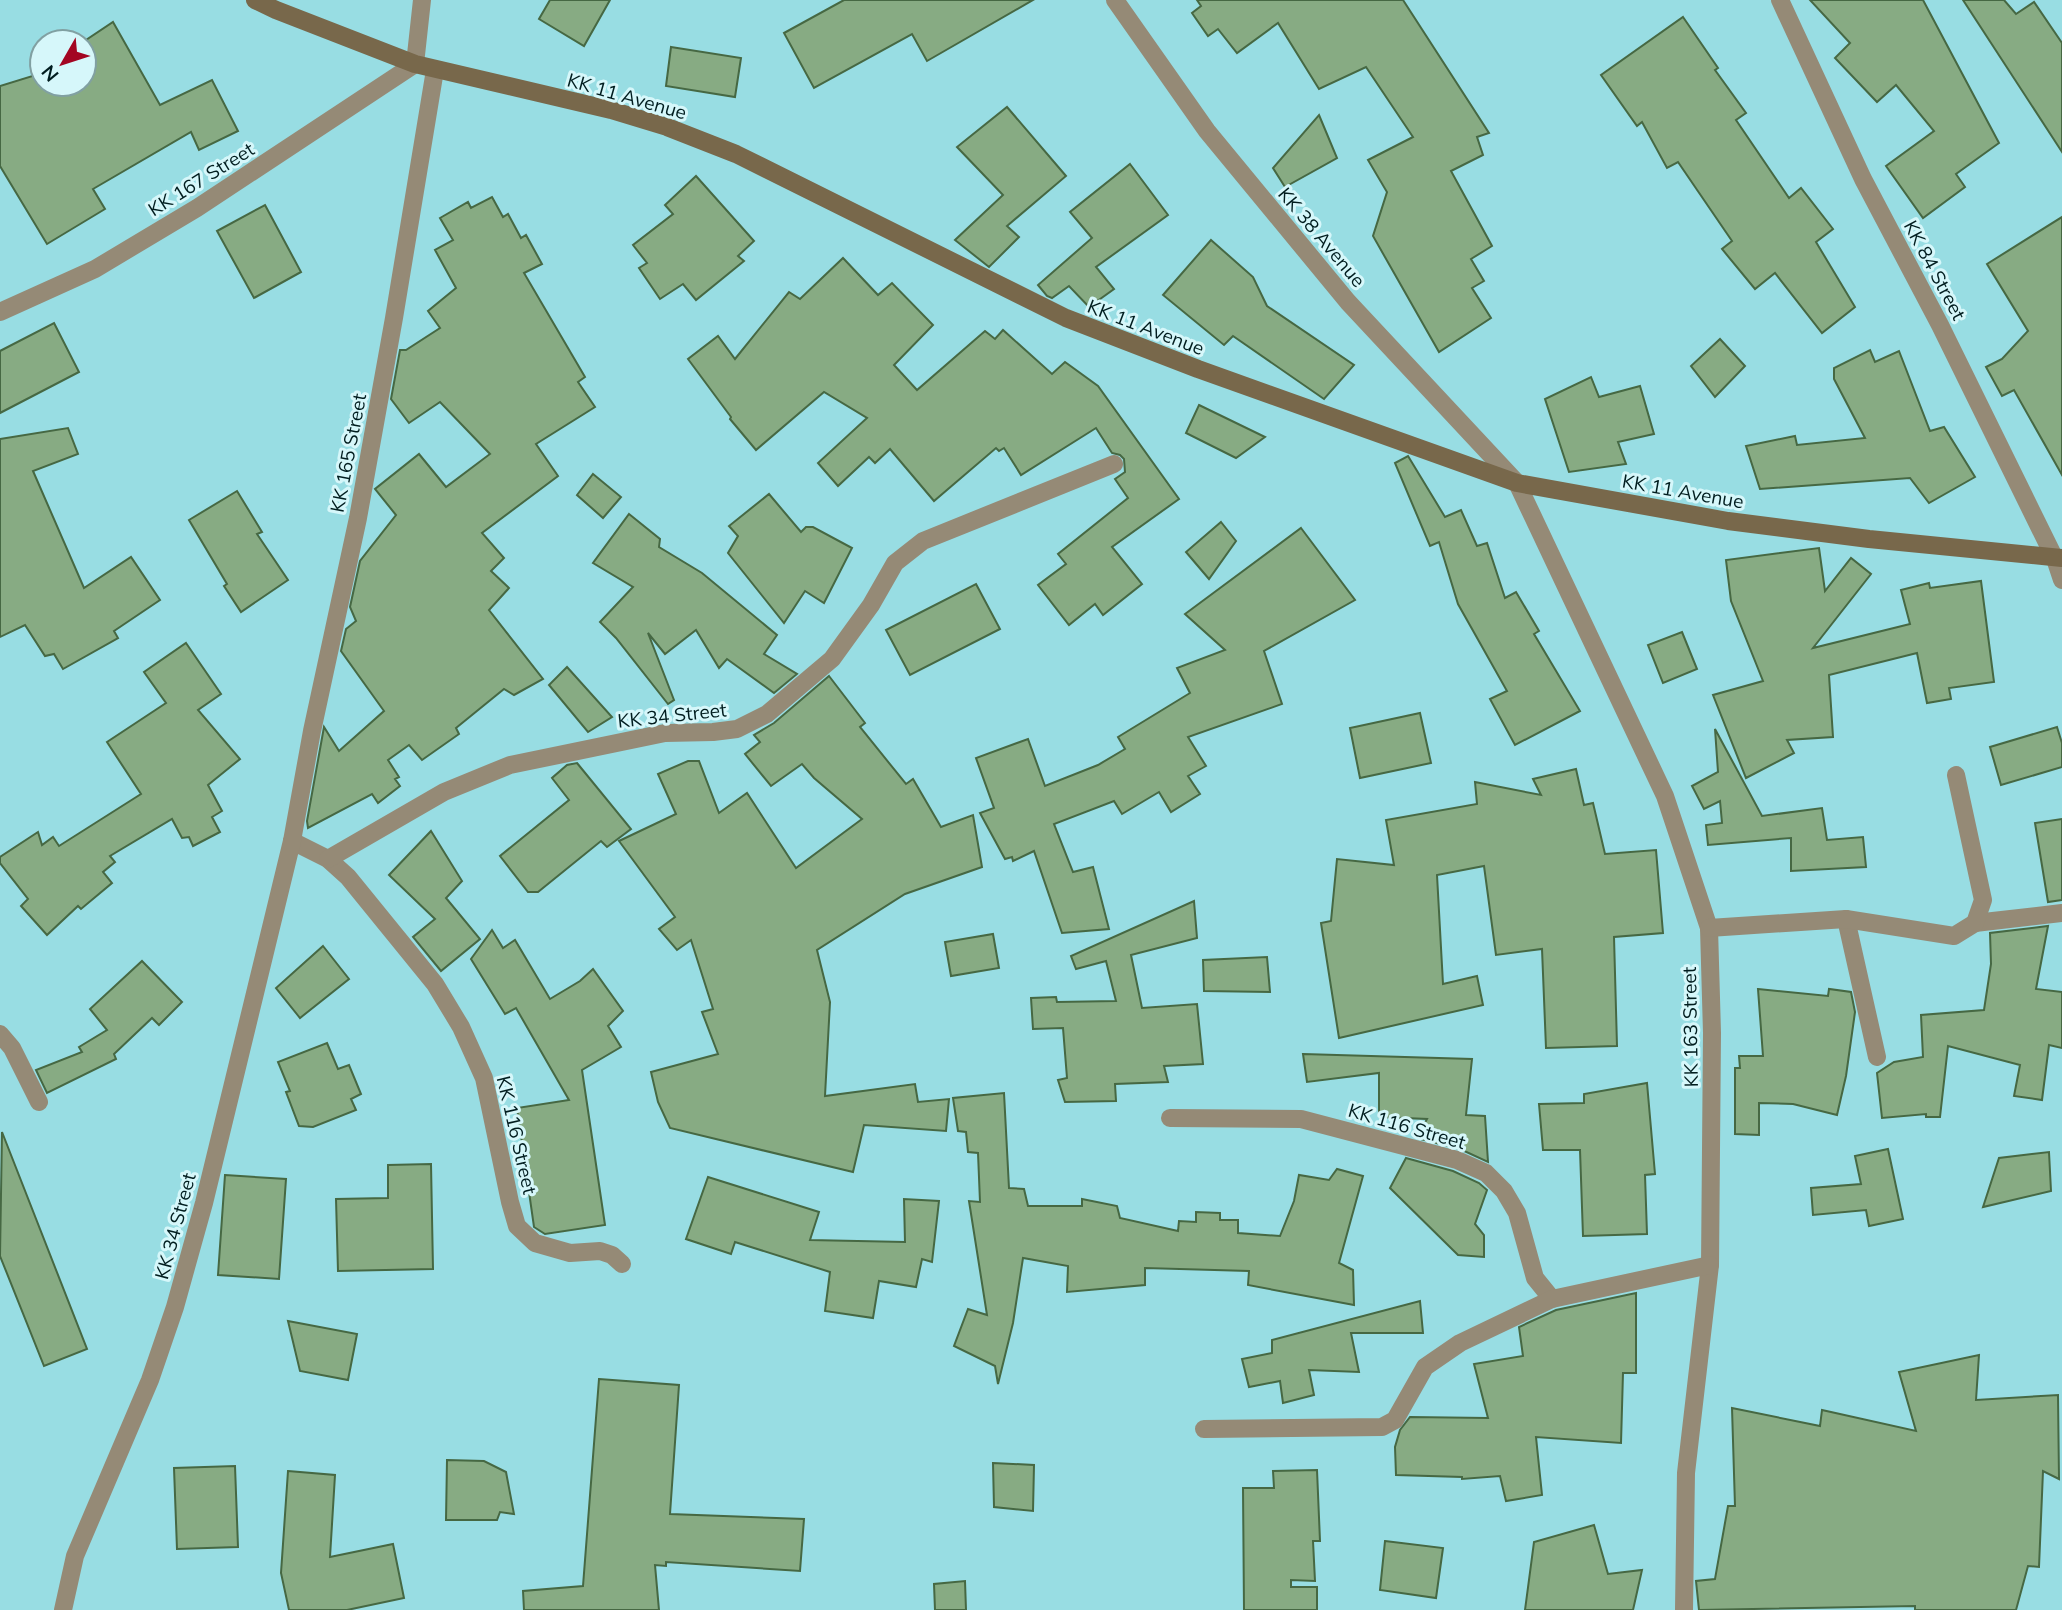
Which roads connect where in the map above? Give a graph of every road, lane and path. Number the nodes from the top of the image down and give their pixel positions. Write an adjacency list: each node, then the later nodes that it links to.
1 (255, 0): 5 (main road, KK 11 Avenue)
2 (422, 0): 5 (street)
3 (1115, 0): 9 (street, KK 38 Avenue)
4 (1780, 0): 10 (street, KK 84 Street)
5 (415, 64): 6 (main road, KK 11 Avenue); 7 (street, KK 167 Street)
6 (435, 70): 9 (main road, KK 11 Avenue); 13 (street, KK 165 Street)
7 (0, 312)
8 (1114, 464): 14 (street, KK 34 Street)
9 (1517, 483): 10 (main road, KK 11 Avenue); 18 (street, KK 163 Street)
10 (2058, 558): 11 (street, KK 84 Street)
11 (2062, 580)
12 (1956, 775): 17 (street)
13 (292, 841): 14 (street, KK 116 Street); 27 (street, KK 34 Street)
14 (328, 859): 23 (street, KK 116 Street)
15 (2062, 913): 17 (street)
16 (1846, 919): 17 (street); 18 (street); 20 (street)
17 (1975, 923)
18 (1709, 928): 24 (street, KK 163 Street)
19 (0, 1034): 21 (street)
20 (1877, 1057)
21 (39, 1102)
22 (1170, 1118): 25 (street, KK 116 Street)
23 (622, 1264)
24 (1710, 1265): 25 (street); 28 (street, KK 163 Street)
25 (1552, 1299): 26 (street)
26 (1204, 1429)
27 (63, 1610)
28 (1684, 1610)

